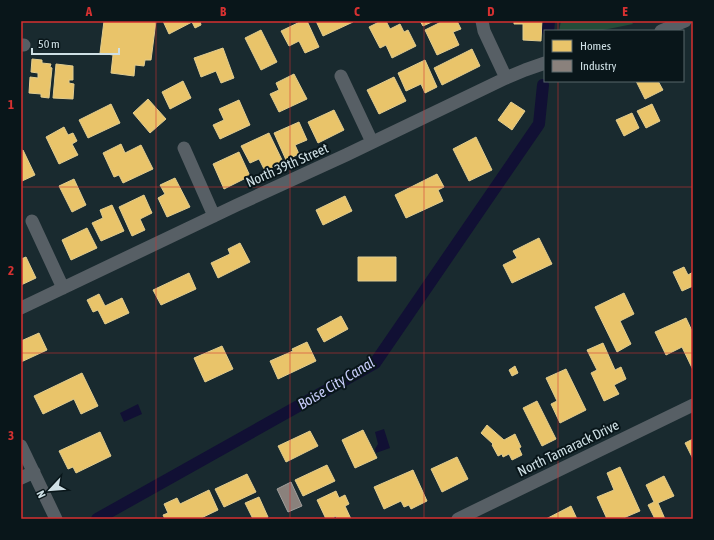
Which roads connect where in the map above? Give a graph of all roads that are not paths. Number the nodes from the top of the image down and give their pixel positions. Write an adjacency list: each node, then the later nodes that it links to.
1 (482, 21): 6 (street)
2 (685, 21): 3 (street)
3 (663, 30)
4 (544, 63): 6 (street, North 39th Street)
5 (341, 76): 7 (street)
6 (506, 78): 7 (street, North 39th Street)
7 (372, 142): 9 (street, North 39th Street)
8 (184, 148): 9 (street)
9 (214, 216): 11 (street, North 39th Street)
10 (32, 221): 11 (street)
11 (63, 288): 12 (street, North 39th Street)
12 (21, 308)
13 (693, 405): 18 (street, North Tamarack Drive)
14 (21, 446): 15 (street)
15 (34, 472): 16 (street); 17 (street)
16 (21, 478)
17 (56, 519)
18 (458, 519)

